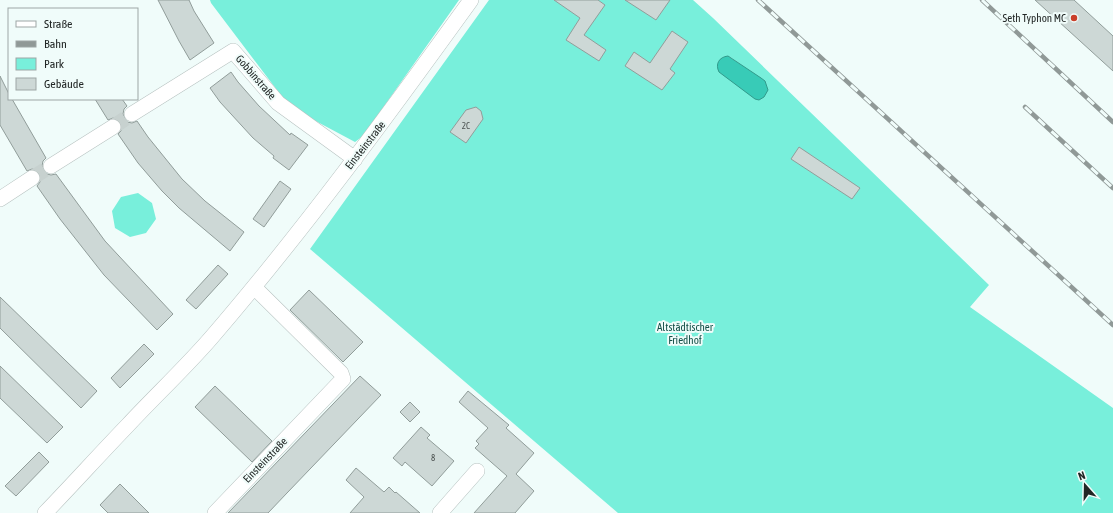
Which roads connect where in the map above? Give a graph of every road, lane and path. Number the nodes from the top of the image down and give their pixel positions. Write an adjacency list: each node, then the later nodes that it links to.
1 (471, 0): 4 (street, Einsteinstraße)
2 (132, 114): 4 (street, Gobbinstraße)
3 (113, 127): 5 (street)
4 (355, 159): 8 (street, Einsteinstraße)
5 (51, 166)
6 (32, 178): 7 (street)
7 (0, 199)
8 (254, 287): 10 (street, Einsteinstraße); 11 (street, Einsteinstraße)
9 (478, 471): 12 (street)
10 (52, 511)
11 (214, 513)
12 (440, 513)

